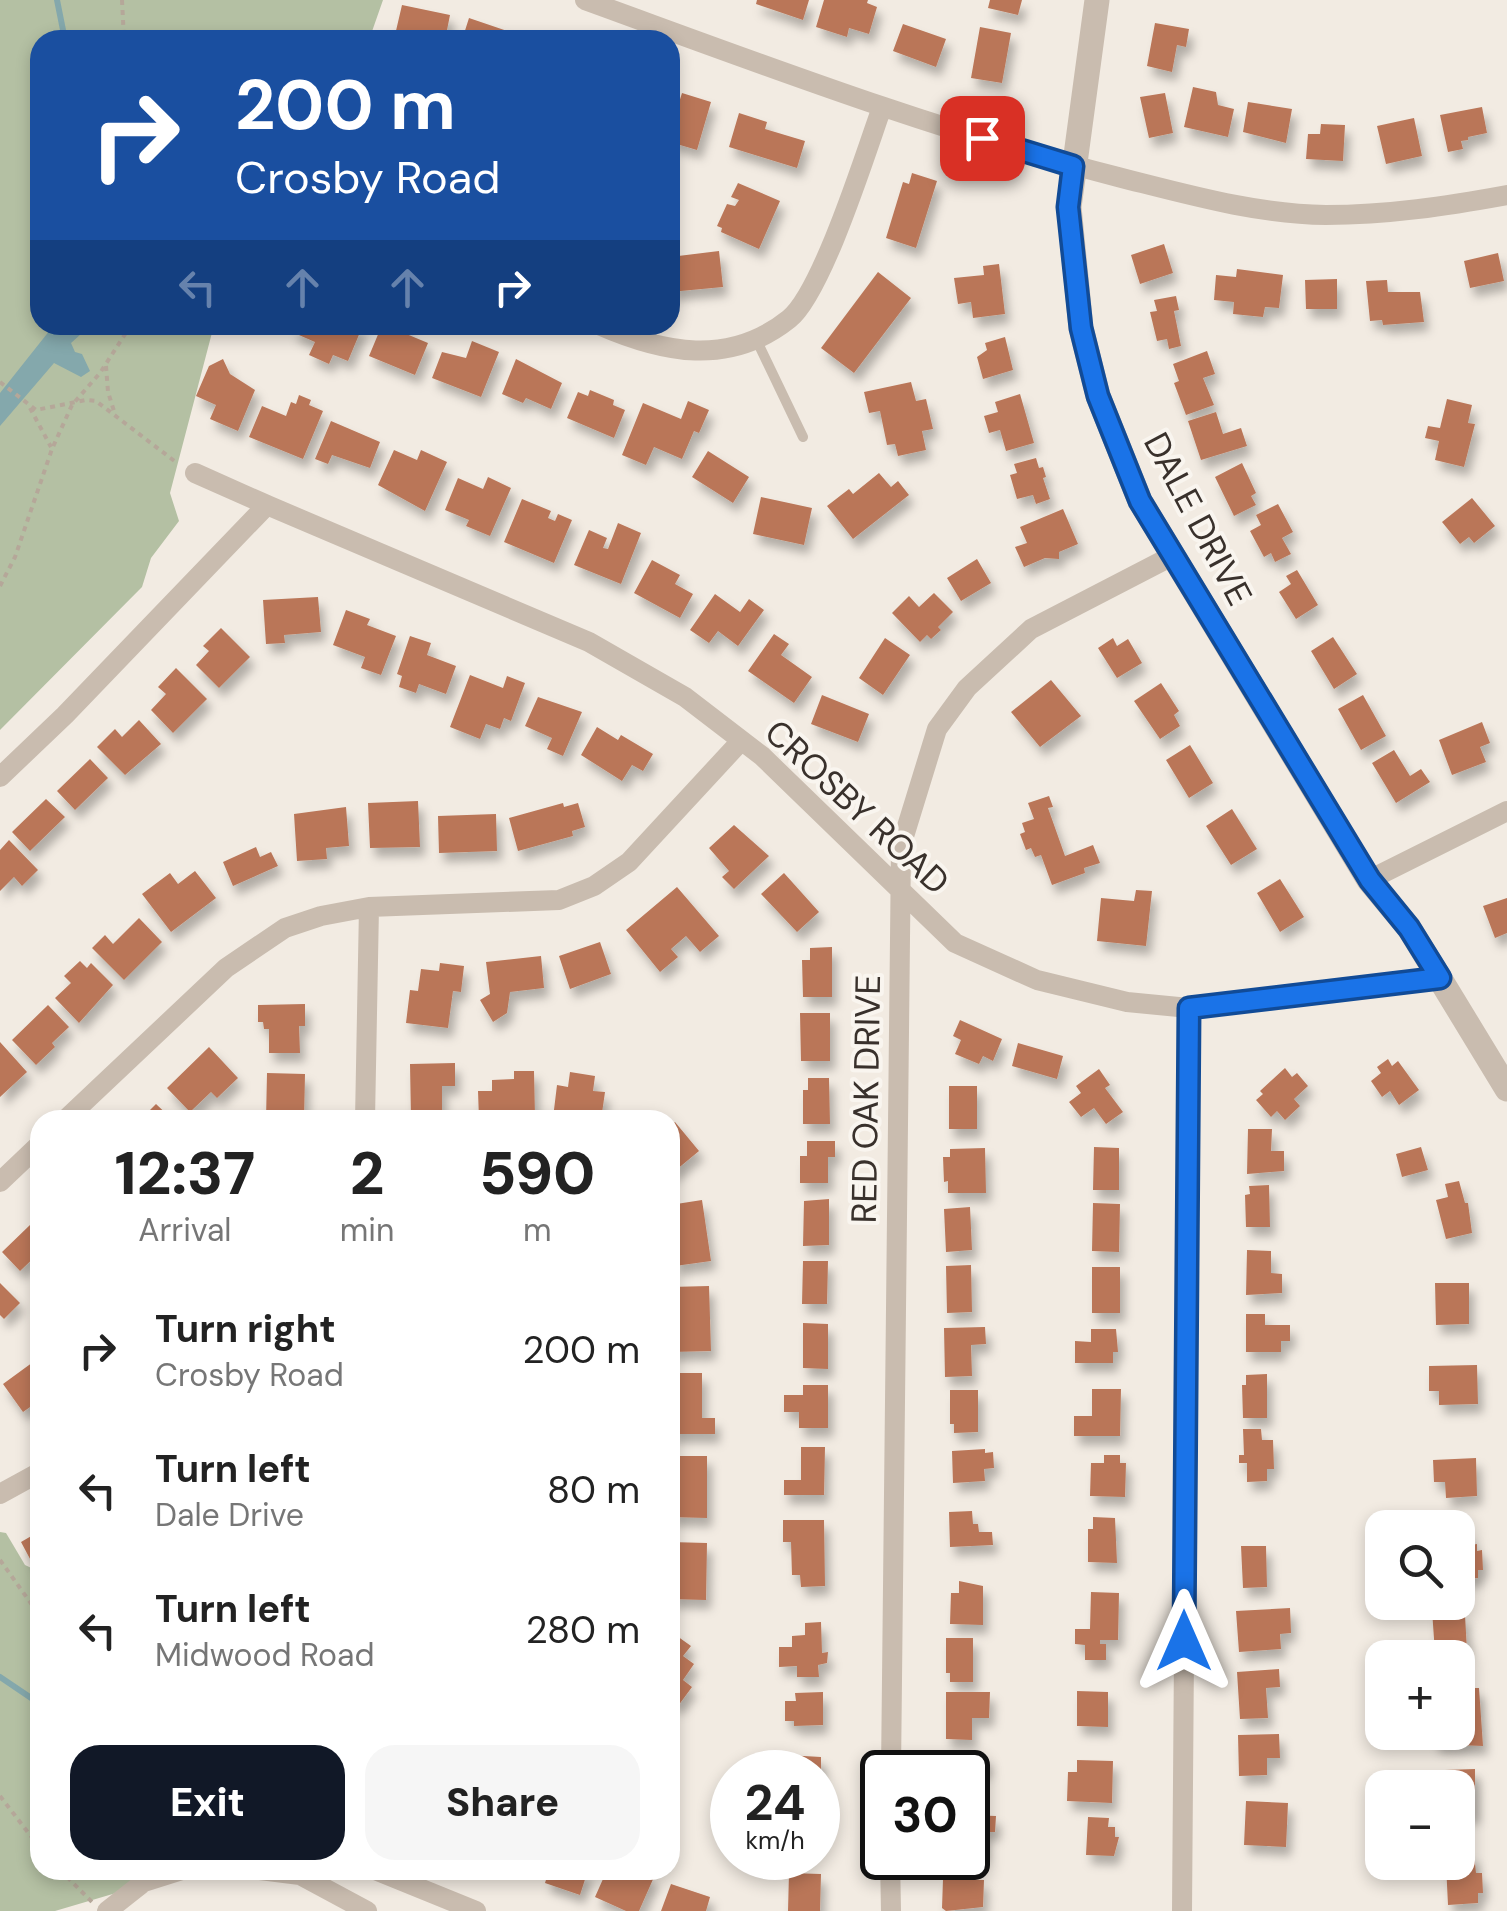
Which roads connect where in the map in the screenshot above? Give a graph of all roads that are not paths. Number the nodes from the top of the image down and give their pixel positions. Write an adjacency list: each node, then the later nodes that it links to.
1 (585, 0): 3 (street)
2 (1097, 0): 6 (street, DALE DRIVE)
3 (668, 30)
4 (680, 35): 5 (street)
5 (882, 108): 6 (street); 9 (street)
6 (1073, 166): 7 (street); 13 (street, DALE DRIVE)
7 (1507, 195)
8 (628, 335): 9 (street)
9 (756, 338): 10 (lane)
10 (803, 437)
11 (195, 473): 12 (street, CROSBY ROAD)
12 (267, 505): 14 (street, CROSBY ROAD); 15 (street)
13 (1172, 556): 17 (street, DALE DRIVE); 18 (street, RED OAK DRIVE)
14 (740, 742): 18 (street, CROSBY ROAD); 19 (street)
15 (0, 777)
16 (1507, 811): 17 (street)
17 (1370, 880): 20 (street, DALE DRIVE)
18 (901, 892): 21 (street, CROSBY ROAD); 29 (street, RED OAK DRIVE)
19 (369, 907): 23 (street); 24 (street)
20 (1440, 978): 21 (street, CROSBY ROAD); 22 (street, DALE DRIVE)
21 (1189, 1008): 38 (street)
22 (1507, 1089)
23 (76, 1110)
24 (365, 1110)
25 (30, 1154): 26 (street)
26 (0, 1182)
27 (30, 1478): 28 (street)
28 (0, 1494)
29 (891, 1750)
30 (150, 1880): 34 (street)
31 (320, 1880): 35 (street)
32 (400, 1880): 36 (street)
33 (890, 1880): 37 (street)
34 (100, 1906)
35 (368, 1911)
36 (476, 1911)
37 (891, 1911)
38 (1182, 1911)

